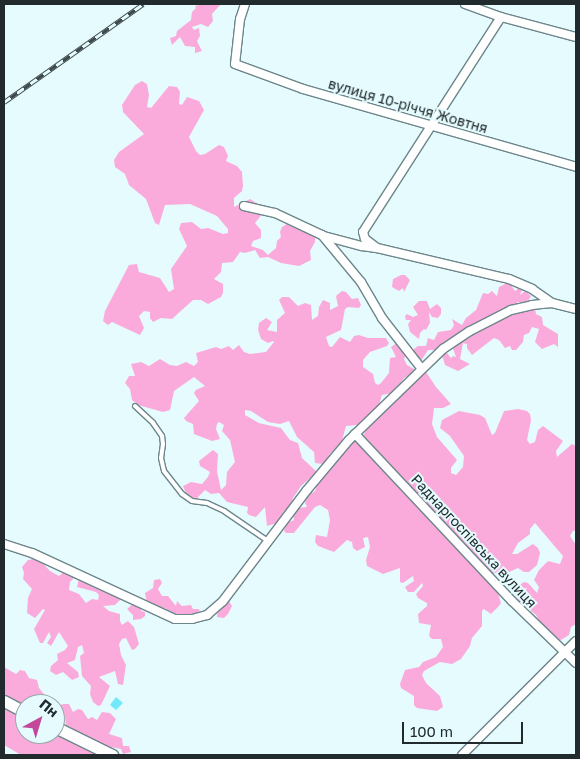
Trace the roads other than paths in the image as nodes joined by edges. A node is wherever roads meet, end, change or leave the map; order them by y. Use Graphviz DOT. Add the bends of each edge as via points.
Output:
graph roads {
  1 [pos="245,4"];
  2 [pos="465,4"];
  3 [pos="501,17"];
  4 [pos="576,37"];
  5 [pos="432,126"];
  6 [pos="576,167"];
  7 [pos="244,206"];
  8 [pos="322,235"];
  9 [pos="377,248"];
  10 [pos="552,303"];
  11 [pos="576,309"];
  12 [pos="421,368"];
  13 [pos="134,406"];
  14 [pos="355,434"];
  15 [pos="268,541"];
  16 [pos="4,544"];
  17 [pos="576,641"];
  18 [pos="565,652"];
  19 [pos="576,663"];
  20 [pos="65,731"];
  21 [pos="112,755"];
  22 [pos="462,755"];
  1 -- 5 [label="street, вулиця 10-річчя Жовтня" via="235,64 303,89"];
  2 -- 3 [label="street"];
  3 -- 4 [label="street"];
  3 -- 5 [label="street"];
  5 -- 6 [label="street, вулиця 10-річчя Жовтня"];
  5 -- 9 [label="street" via="363,232 365,240"];
  7 -- 8 [label="street" via="276,213"];
  8 -- 9 [label="street"];
  8 -- 12 [label="street"];
  9 -- 10 [label="street" via="509,279"];
  10 -- 11 [label="street"];
  10 -- 12 [label="street" via="518,308 492,319 443,349"];
  12 -- 14 [label="street"];
  13 -- 15 [label="lane" via="162,436 164,471 182,494 192,501 207,503 224,511"];
  14 -- 15 [label="street"];
  14 -- 18 [label="street, Раднаргоспівська вулиця" via="512,601"];
  15 -- 16 [label="street" via="223,601 207,615 175,620 32,552"];
  17 -- 18 [label="street"];
  18 -- 19 [label="street, Раднаргоспівська вулиця"];
  18 -- 22 [label="street"];
  20 -- 21 [label="street"];
}
